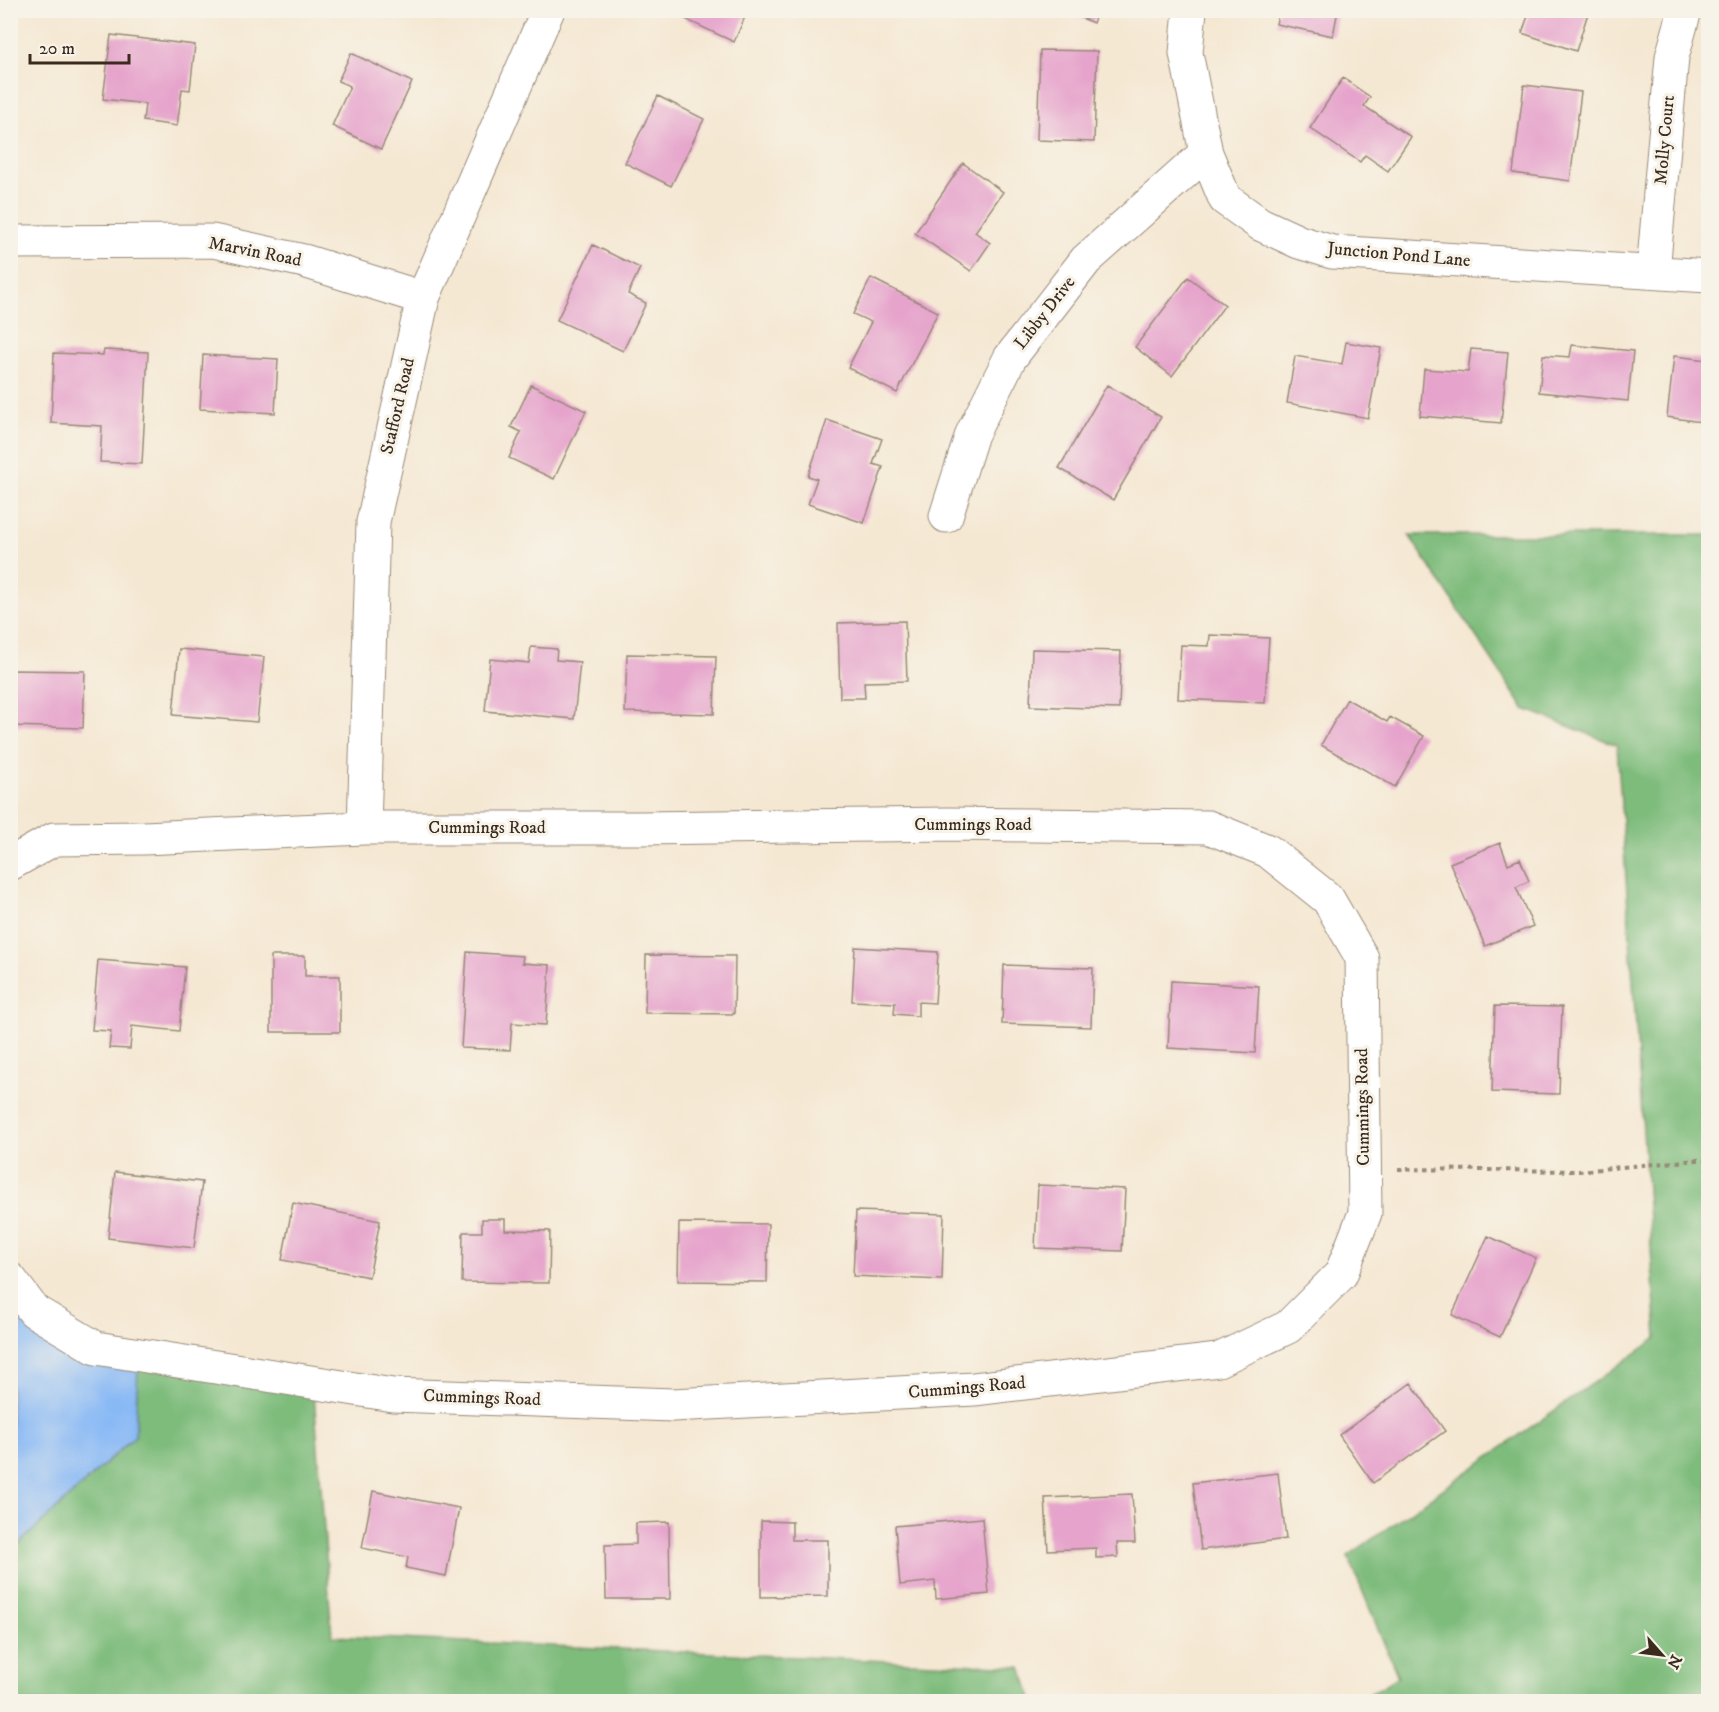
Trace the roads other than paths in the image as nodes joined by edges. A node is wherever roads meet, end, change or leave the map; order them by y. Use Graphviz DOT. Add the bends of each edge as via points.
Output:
graph roads {
  1 [pos="548,10"];
  2 [pos="1190,10"];
  3 [pos="1685,10"];
  4 [pos="1206,153"];
  5 [pos="10,242"];
  6 [pos="1653,272"];
  7 [pos="1708,276"];
  8 [pos="423,298"];
  9 [pos="946,516"];
  10 [pos="364,828"];
  11 [pos="10,864"];
  12 [pos="10,1279"];
  1 -- 8 [label="street, Stafford Road"];
  2 -- 4 [label="street, Junction Pond Lane" via="1186,53"];
  3 -- 6 [label="street, Molly Court" via="1672,57"];
  4 -- 6 [label="street, Junction Pond Lane" via="1225,199 1260,225 1332,252"];
  4 -- 9 [label="street, Libby Drive" via="1086,260 1010,358 972,434"];
  5 -- 8 [label="street, Marvin Road" via="213,241 304,261"];
  6 -- 7 [label="street, Junction Pond Lane"];
  8 -- 10 [label="street, Stafford Road" via="373,522"];
  10 -- 11 [label="street, Cummings Road" via="54,839"];
  10 -- 12 [label="street, Cummings Road" via="949,824 1208,827 1268,851 1328,899 1362,958 1365,1213 1341,1274 1288,1327 1218,1359 974,1389 673,1405 393,1395 96,1348 34,1311"];
}
